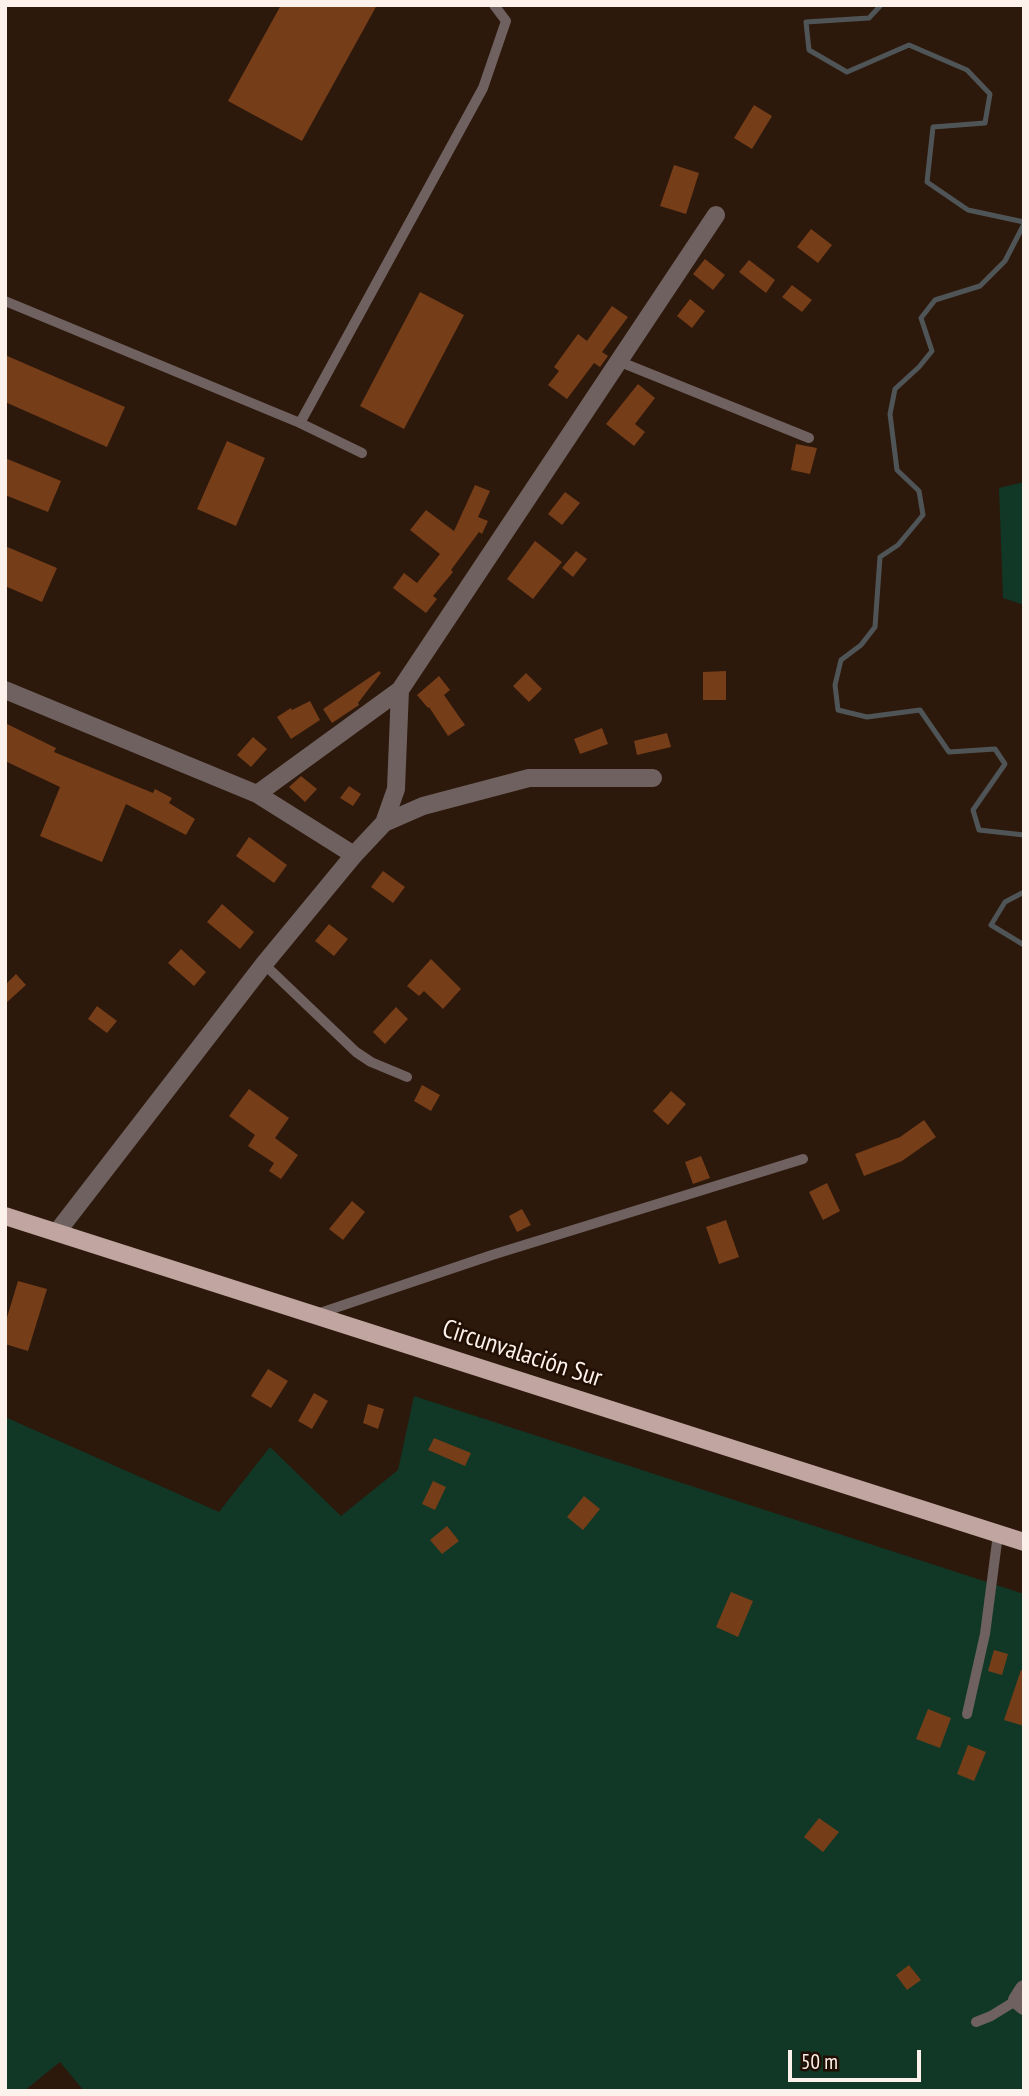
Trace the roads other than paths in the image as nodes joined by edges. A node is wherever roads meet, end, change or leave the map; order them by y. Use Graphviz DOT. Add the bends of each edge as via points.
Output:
graph roads {
  1 [pos="494,5"];
  2 [pos="716,215"];
  3 [pos="5,301"];
  4 [pos="618,361"];
  5 [pos="300,423"];
  6 [pos="809,438"];
  7 [pos="362,453"];
  8 [pos="5,690"];
  9 [pos="400,690"];
  10 [pos="653,778"];
  11 [pos="257,794"];
  12 [pos="384,823"];
  13 [pos="354,855"];
  14 [pos="264,964"];
  15 [pos="407,1077"];
  16 [pos="803,1159"];
  17 [pos="5,1216"];
  18 [pos="57,1232"];
  19 [pos="314,1315"];
  20 [pos="998,1534"];
  21 [pos="1024,1542"];
  22 [pos="967,1714"];
  23 [pos="1021,1998"];
  24 [pos="976,2022"];
  1 -- 5 [label="lane" via="506,21 482,88"];
  2 -- 4 [label="street"];
  3 -- 5 [label="lane"];
  4 -- 6 [label="lane"];
  4 -- 9 [label="street"];
  5 -- 7 [label="lane"];
  8 -- 11 [label="street"];
  9 -- 11 [label="street"];
  9 -- 12 [label="street" via="396,789"];
  10 -- 12 [label="street" via="529,778 424,806"];
  11 -- 13 [label="street"];
  12 -- 13 [label="street"];
  13 -- 14 [label="street"];
  14 -- 15 [label="lane" via="356,1052"];
  14 -- 18 [label="street"];
  16 -- 19 [label="lane"];
  17 -- 18 [label="main road, Circunvalación Sur"];
  18 -- 19 [label="main road, Circunvalación Sur"];
  19 -- 20 [label="main road, Circunvalación Sur"];
  20 -- 21 [label="main road, Circunvalación Sur"];
  20 -- 22 [label="lane" via="985,1634"];
  23 -- 24 [label="lane"];
}
